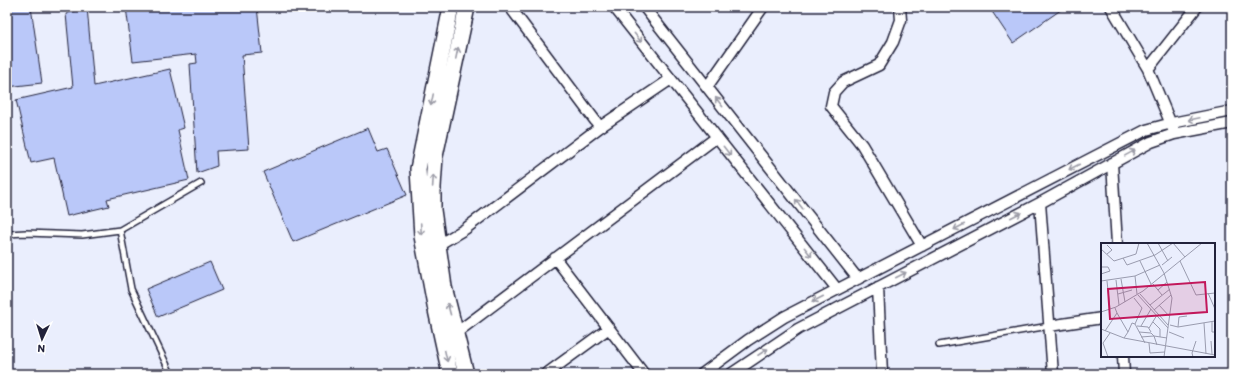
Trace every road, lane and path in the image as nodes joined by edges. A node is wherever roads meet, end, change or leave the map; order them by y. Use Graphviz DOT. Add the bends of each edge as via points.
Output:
graph roads {
  1 [pos="451,7"];
  2 [pos="467,7"];
  3 [pos="510,7"];
  4 [pos="614,7"];
  5 [pos="644,7"];
  6 [pos="763,7"];
  7 [pos="900,7"];
  8 [pos="1110,7"];
  9 [pos="1197,7"];
  10 [pos="1148,69"];
  11 [pos="671,79"];
  12 [pos="707,87"];
  13 [pos="1232,111"];
  14 [pos="1172,123"];
  15 [pos="1232,123"];
  16 [pos="600,127"];
  17 [pos="1174,134"];
  18 [pos="716,137"];
  19 [pos="1112,163"];
  20 [pos="201,183"];
  21 [pos="1040,203"];
  22 [pos="120,230"];
  23 [pos="7,234"];
  24 [pos="1117,243"];
  25 [pos="438,245"];
  26 [pos="922,246"];
  27 [pos="555,258"];
  28 [pos="858,279"];
  29 [pos="878,287"];
  30 [pos="838,289"];
  31 [pos="1101,318"];
  32 [pos="1049,326"];
  33 [pos="608,328"];
  34 [pos="456,332"];
  35 [pos="939,345"];
  36 [pos="1123,357"];
  37 [pos="171,374"];
  38 [pos="450,374"];
  39 [pos="466,374"];
  40 [pos="546,374"];
  41 [pos="644,374"];
  42 [pos="702,374"];
  43 [pos="731,374"];
  44 [pos="882,374"];
  45 [pos="1053,374"];
  46 [pos="1124,374"];
  1 -- 38 [label="street, one-way" via="418,169 422,236"];
  25 -- 2 [label="street, one-way" via="433,210 435,156"];
  3 -- 16 [label="street"];
  4 -- 11 [label="street, one-way"];
  5 -- 12 [label="street"];
  6 -- 12 [label="street"];
  7 -- 26 [label="street" via="901,20 894,42 879,65 843,82 834,92 831,106 862,145"];
  8 -- 10 [label="street"];
  9 -- 10 [label="street"];
  10 -- 14 [label="street"];
  11 -- 16 [label="street"];
  11 -- 18 [label="street"];
  28 -- 12 [label="street, one-way"];
  13 -- 14 [label="street, one-way"];
  14 -- 17 [label="street"];
  14 -- 26 [label="street, one-way" via="1146,130"];
  15 -- 17 [label="street"];
  16 -- 25 [label="street" via="465,229"];
  19 -- 17 [label="street, one-way" via="1151,142"];
  18 -- 27 [label="street"];
  18 -- 30 [label="street, one-way"];
  19 -- 21 [label="street"];
  19 -- 24 [label="street"];
  20 -- 22 [label="lane"];
  29 -- 21 [label="street, one-way"];
  21 -- 32 [label="street"];
  22 -- 23 [label="lane" via="82,235"];
  22 -- 37 [label="lane" via="131,289"];
  34 -- 25 [label="street, one-way" via="444,287"];
  26 -- 28 [label="street"];
  27 -- 33 [label="street"];
  27 -- 34 [label="street"];
  28 -- 30 [label="street"];
  43 -- 29 [label="street, one-way" via="798,329"];
  29 -- 44 [label="street"];
  30 -- 42 [label="street, one-way" via="772,325"];
  31 -- 32 [label="street"];
  32 -- 35 [label="lane"];
  32 -- 45 [label="street"];
  33 -- 40 [label="street"];
  33 -- 41 [label="street"];
  34 -- 39 [label="street"];
  36 -- 46 [label="street"];
}
